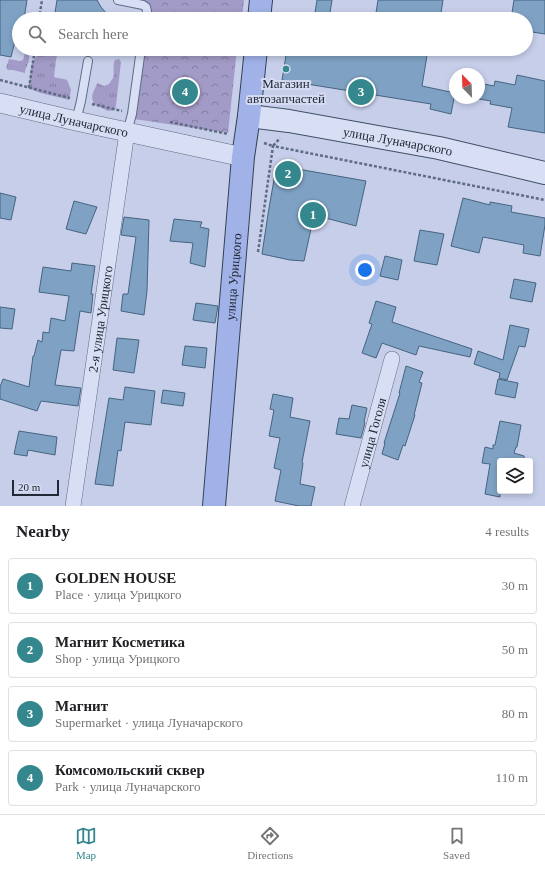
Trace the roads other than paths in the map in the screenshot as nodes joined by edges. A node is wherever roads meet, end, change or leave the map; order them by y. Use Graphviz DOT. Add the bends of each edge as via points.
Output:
graph roads {
  1 [pos="118,0"];
  2 [pos="260,0"];
  3 [pos="147,12"];
  4 [pos="259,12"];
  5 [pos="140,56"];
  6 [pos="255,56"];
  7 [pos="88,61"];
  8 [pos="0,103"];
  9 [pos="249,116"];
  10 [pos="76,121"];
  11 [pos="130,123"];
  12 [pos="245,147"];
  13 [pos="545,173"];
  14 [pos="392,360"];
  15 [pos="73,506"];
  16 [pos="214,506"];
  17 [pos="352,506"];
  1 -- 3 [label="lane" via="143,5"];
  2 -- 4 [label="main road"];
  5 -- 11 [label="lane"];
  6 -- 9 [label="main road, улица Урицкого"];
  7 -- 10 [label="lane"];
  8 -- 10 [label="street, улица Луначарского"];
  9 -- 12 [label="main road, улица Урицкого"];
  9 -- 13 [label="main road, улица Луначарского" via="439,148"];
  10 -- 11 [label="street, улица Луначарского"];
  11 -- 12 [label="street, улица Луначарского"];
  11 -- 15 [label="street, 2-я улица Урицкого"];
  12 -- 16 [label="main road, улица Урицкого"];
  14 -- 17 [label="street, улица Гоголя"];
}
